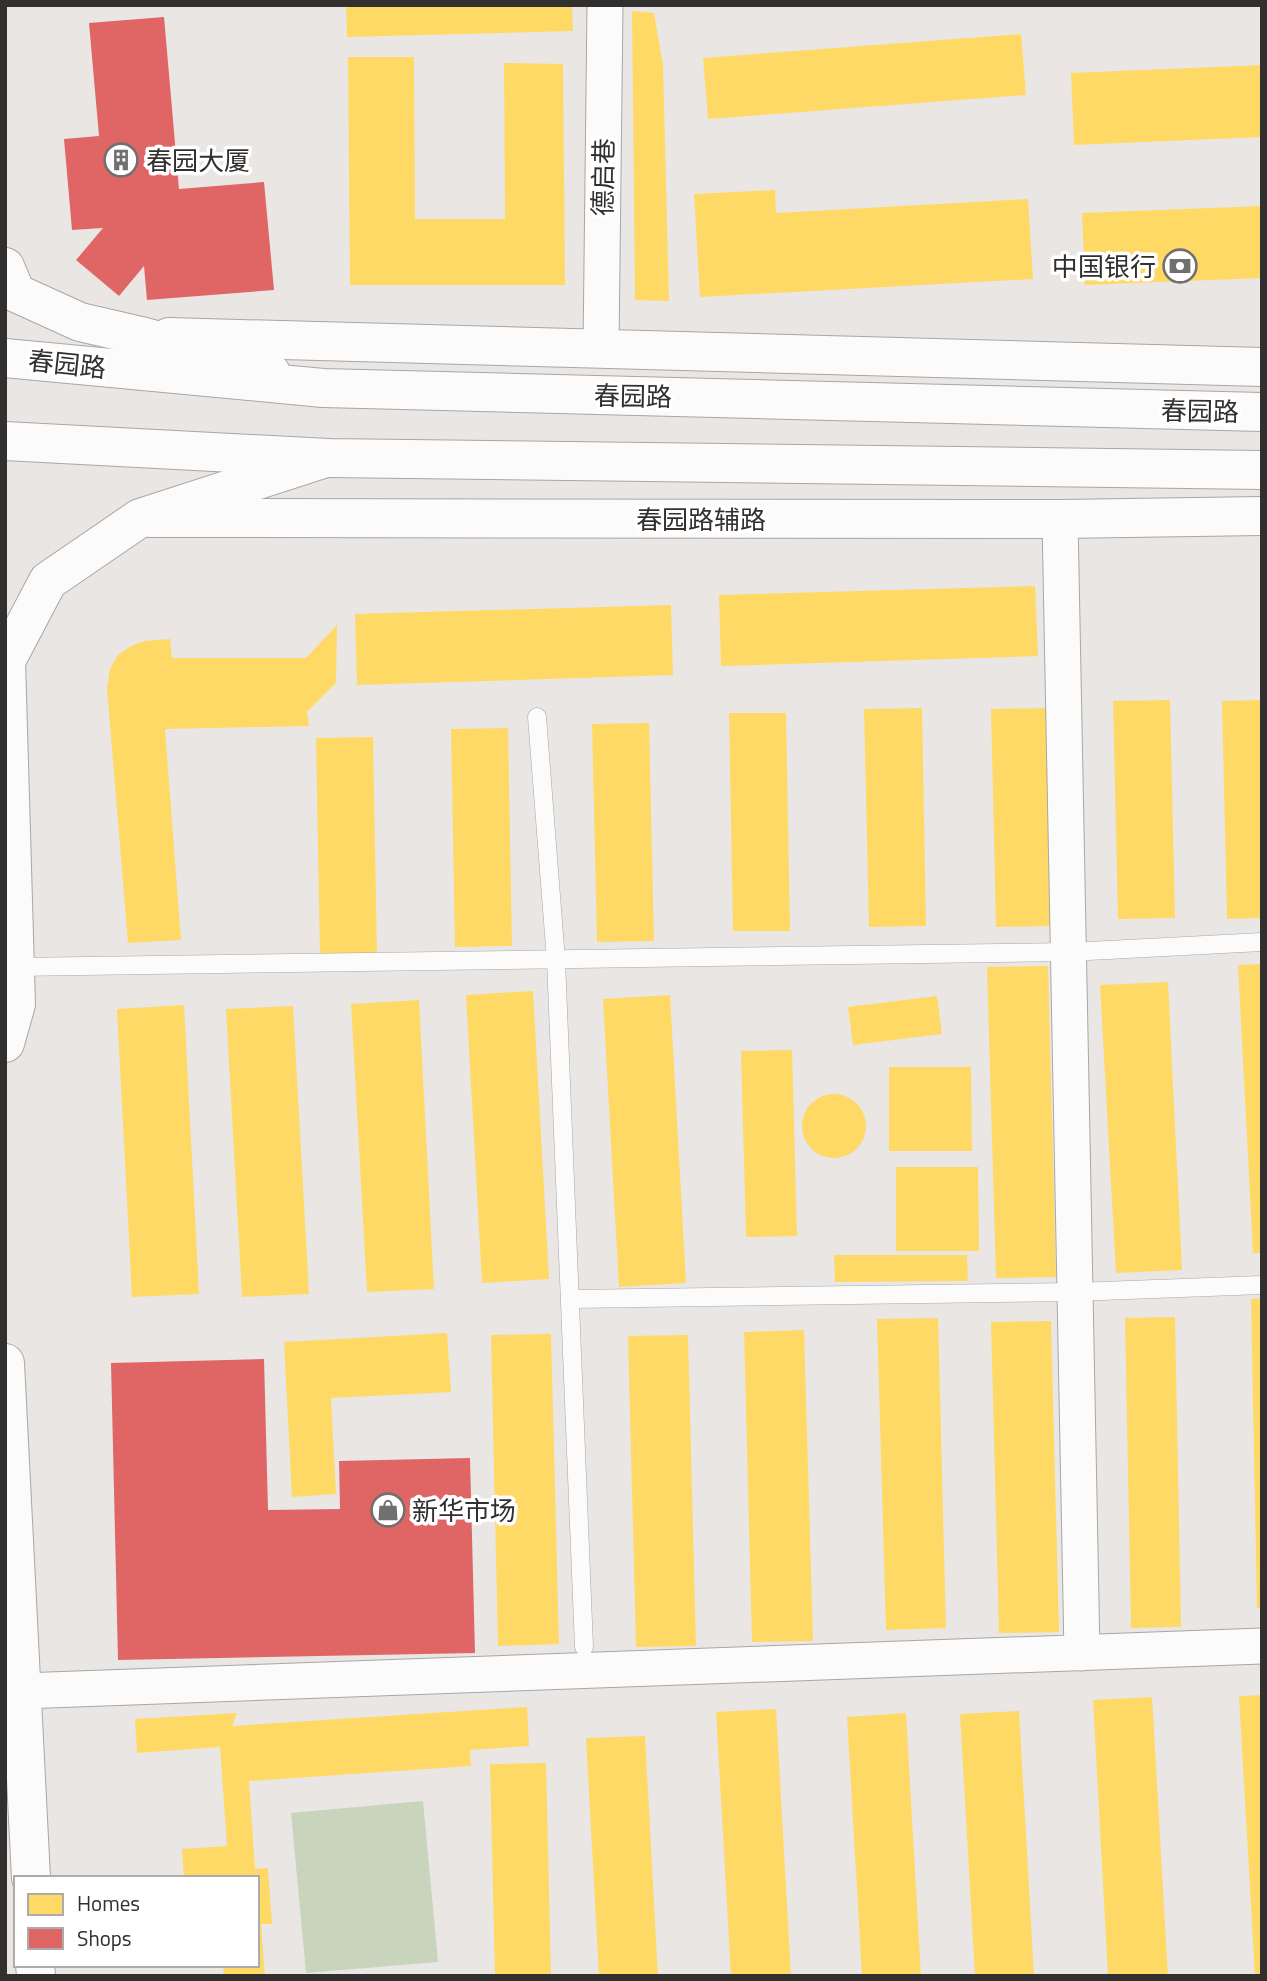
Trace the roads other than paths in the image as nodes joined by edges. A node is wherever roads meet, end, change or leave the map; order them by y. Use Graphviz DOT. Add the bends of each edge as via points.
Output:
graph roads {
  1 [pos="605,5"];
  2 [pos="5,268"];
  3 [pos="145,337"];
  4 [pos="601,349"];
  5 [pos="5,358"];
  6 [pos="1262,367"];
  7 [pos="323,388"];
  8 [pos="1262,412"];
  9 [pos="5,441"];
  10 [pos="328,458"];
  11 [pos="1063,469"];
  12 [pos="1262,470"];
  13 [pos="1262,516"];
  14 [pos="140,518"];
  15 [pos="1060,519"];
  16 [pos="537,717"];
  17 [pos="1262,942"];
  18 [pos="1069,952"];
  19 [pos="556,960"];
  20 [pos="15,967"];
  21 [pos="5,1044"];
  22 [pos="1262,1285"];
  23 [pos="1075,1292"];
  24 [pos="570,1299"];
  25 [pos="5,1363"];
  26 [pos="1262,1646"];
  27 [pos="584,1647"];
  28 [pos="1082,1653"];
  29 [pos="21,1691"];
  30 [pos="31,1876"];
  1 -- 4 [label="street, 德启巷"];
  2 -- 3 [label="main road" via="16,293 80,322"];
  3 -- 4 [label="main road"];
  3 -- 7 [label="main road"];
  4 -- 6 [label="main road"];
  5 -- 7 [label="main road, 春园路"];
  7 -- 8 [label="main road, 春园路"];
  9 -- 10 [label="main road"];
  10 -- 11 [label="main road"];
  10 -- 14 [label="main road"];
  11 -- 12 [label="main road"];
  11 -- 15 [label="main road"];
  13 -- 15 [label="main road, 春园路辅路"];
  14 -- 15 [label="main road, 春园路辅路"];
  14 -- 20 [label="main road" via="48,581 6,661"];
  15 -- 18 [label="street"];
  16 -- 19 [label="lane"];
  17 -- 18 [label="lane"];
  18 -- 19 [label="lane"];
  18 -- 23 [label="street"];
  19 -- 20 [label="lane"];
  19 -- 24 [label="lane"];
  20 -- 21 [label="main road" via="16,1004"];
  22 -- 23 [label="lane"];
  23 -- 24 [label="lane"];
  23 -- 28 [label="street"];
  24 -- 27 [label="lane"];
  25 -- 29 [label="main road"];
  26 -- 28 [label="street"];
  28 -- 29 [label="street"];
  29 -- 30 [label="main road"];
}
